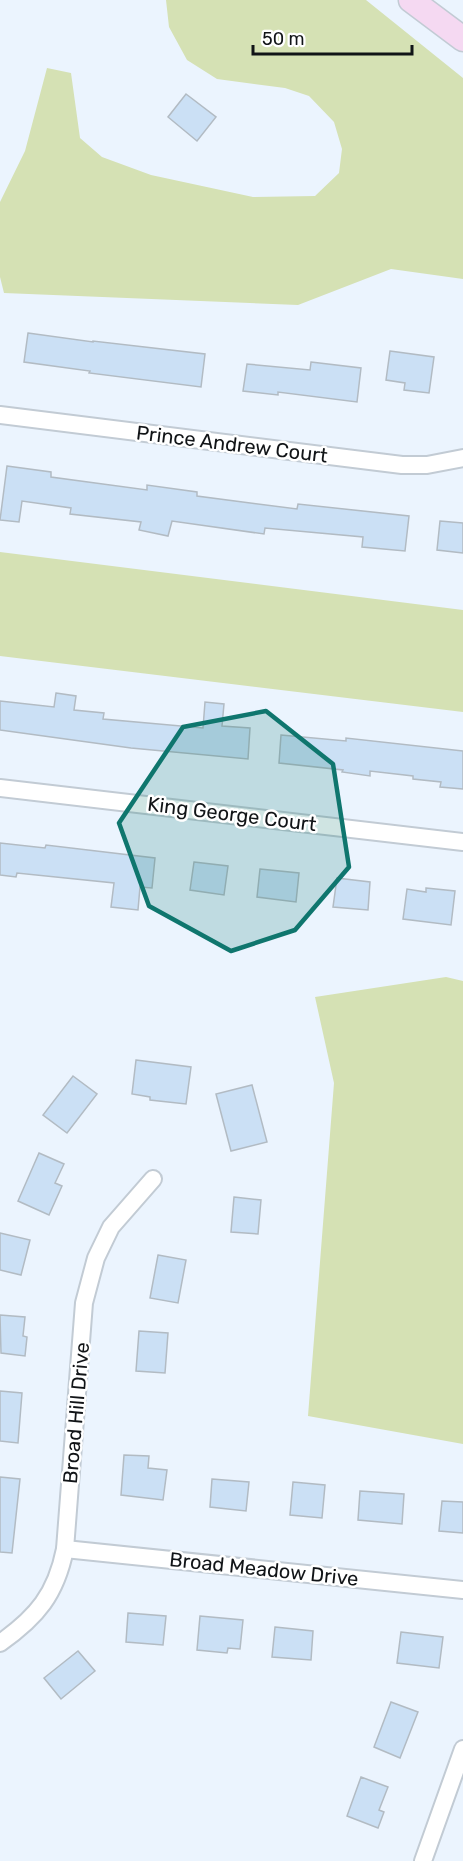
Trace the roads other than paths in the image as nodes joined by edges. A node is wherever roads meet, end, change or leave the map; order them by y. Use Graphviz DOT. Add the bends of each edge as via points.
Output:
graph roads {
  1 [pos="411,0"];
  2 [pos="463,39"];
  3 [pos="0,415"];
  4 [pos="463,458"];
  5 [pos="0,788"];
  6 [pos="463,842"];
  7 [pos="153,1179"];
  8 [pos="65,1549"];
  9 [pos="463,1590"];
  10 [pos="0,1643"];
  11 [pos="463,1749"];
  12 [pos="423,1861"];
  1 -- 2 [label="street"];
  3 -- 4 [label="street, Prince Andrew Court" via="402,465"];
  5 -- 6 [label="street, King George Court"];
  7 -- 8 [label="street, Broad Hill Drive" via="111,1227 96,1258 84,1303"];
  8 -- 9 [label="street, Broad Meadow Drive"];
  8 -- 10 [label="street, Broad Hill Drive" via="62,1566 46,1600 25,1625"];
  11 -- 12 [label="street"];
}
